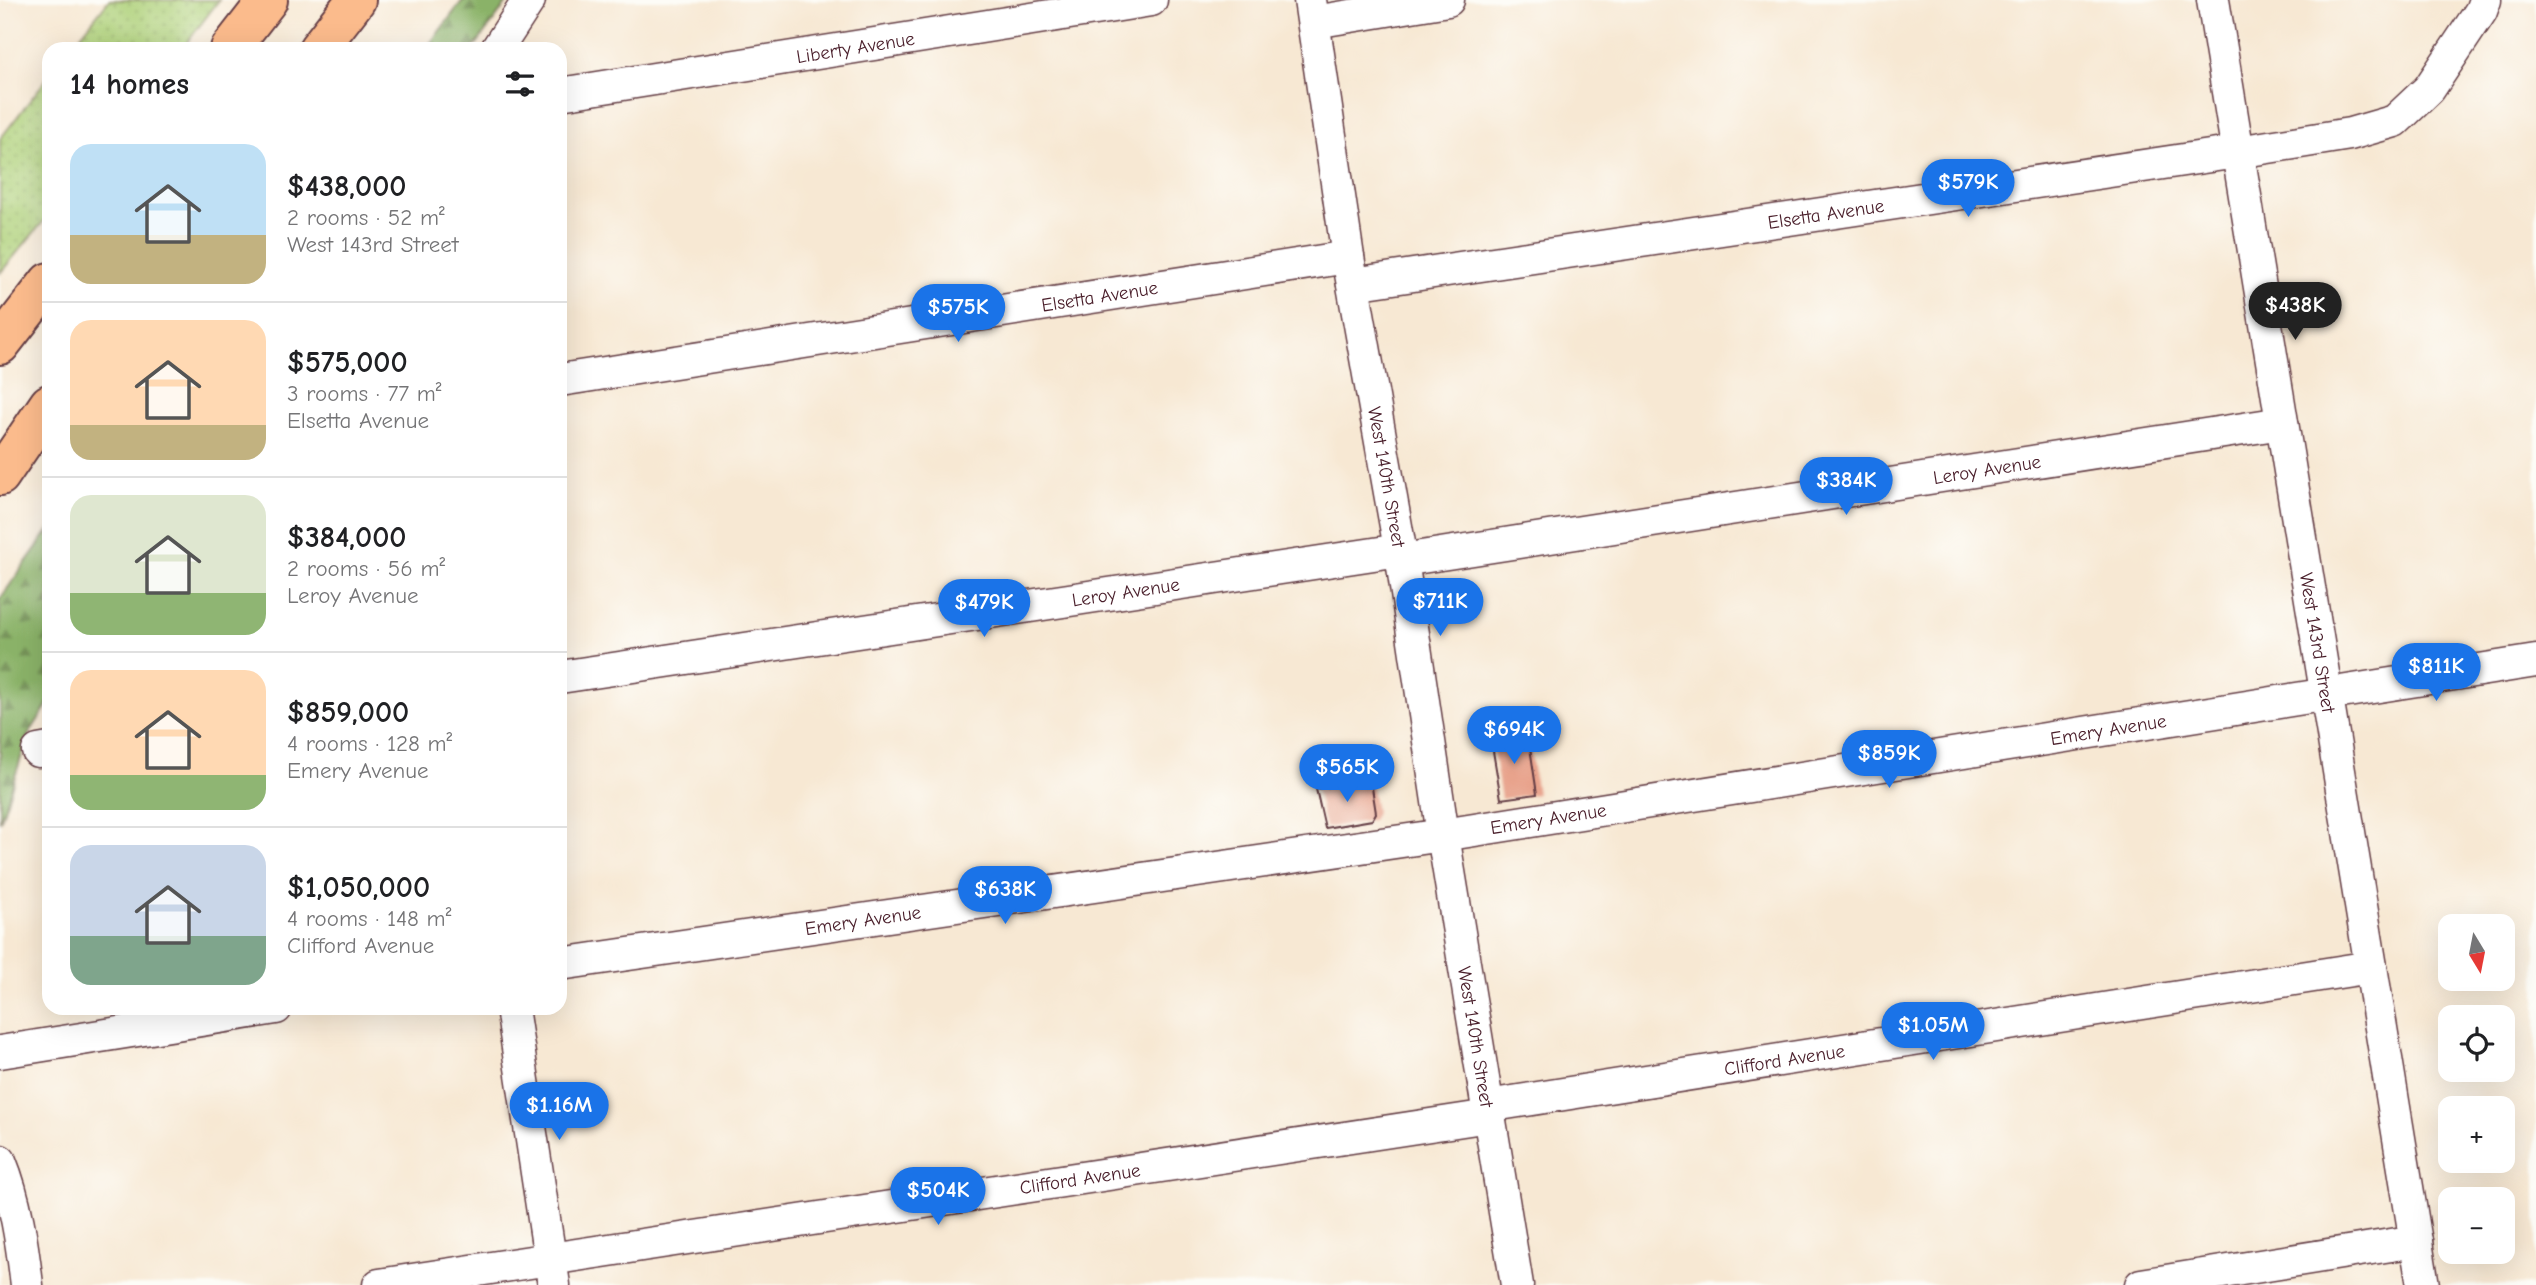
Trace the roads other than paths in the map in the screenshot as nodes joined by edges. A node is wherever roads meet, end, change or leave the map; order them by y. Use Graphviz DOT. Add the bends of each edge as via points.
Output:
graph roads {
  1 [pos="268,0"];
  2 [pos="356,0"];
  3 [pos="529,0"];
  4 [pos="1151,0"];
  5 [pos="1448,0"];
  6 [pos="2213,0"];
  7 [pos="2485,0"];
  8 [pos="1312,11"];
  9 [pos="235,42"];
  10 [pos="323,42"];
  11 [pos="502,42"];
  12 [pos="567,93"];
  13 [pos="2237,152"];
  14 [pos="1350,270"];
  15 [pos="42,278"];
  16 [pos="42,291"];
  17 [pos="0,323"];
  18 [pos="0,345"];
  19 [pos="567,379"];
  20 [pos="42,406"];
  21 [pos="42,414"];
  22 [pos="2281,422"];
  23 [pos="0,460"];
  24 [pos="0,476"];
  25 [pos="1401,555"];
  26 [pos="2536,661"];
  27 [pos="567,676"];
  28 [pos="2328,693"];
  29 [pos="1443,835"];
  30 [pos="567,963"];
  31 [pos="2371,967"];
  32 [pos="232,1015"];
  33 [pos="513,1015"];
  34 [pos="0,1052"];
  35 [pos="1488,1111"];
  36 [pos="0,1161"];
  37 [pos="2416,1241"];
  38 [pos="552,1273"];
  39 [pos="27,1285"];
  40 [pos="379,1285"];
  41 [pos="1517,1285"];
  42 [pos="2141,1285"];
  43 [pos="2423,1285"];
  1 -- 9 [label="highway"];
  2 -- 10 [label="highway"];
  3 -- 11 [label="street"];
  4 -- 12 [label="street, Liberty Avenue"];
  5 -- 8 [label="street"];
  6 -- 13 [label="street, West 143rd Street"];
  7 -- 13 [label="street, Elsetta Avenue" via="2429,89 2395,121 2350,134"];
  8 -- 14 [label="street, West 140th Street"];
  13 -- 14 [label="street, Elsetta Avenue"];
  13 -- 22 [label="street, West 143rd Street"];
  14 -- 19 [label="street, Elsetta Avenue"];
  14 -- 25 [label="street, West 140th Street"];
  15 -- 17 [label="highway"];
  16 -- 18 [label="highway"];
  20 -- 23 [label="highway"];
  21 -- 24 [label="highway"];
  22 -- 25 [label="street, Leroy Avenue"];
  22 -- 28 [label="street, West 143rd Street"];
  25 -- 27 [label="street, Leroy Avenue"];
  25 -- 29 [label="street, West 140th Street"];
  26 -- 28 [label="street, Emery Avenue"];
  28 -- 29 [label="street, Emery Avenue"];
  28 -- 31 [label="street, West 143rd Street"];
  29 -- 30 [label="street, Emery Avenue"];
  29 -- 35 [label="street, West 140th Street"];
  31 -- 35 [label="street, Clifford Avenue"];
  31 -- 37 [label="street, West 143rd Street"];
  32 -- 34 [label="street"];
  33 -- 38 [label="street"];
  35 -- 38 [label="street, Clifford Avenue"];
  35 -- 41 [label="street, West 140th Street"];
  36 -- 39 [label="street" via="9,1181"];
  37 -- 42 [label="street"];
  37 -- 43 [label="street, West 143rd Street"];
  38 -- 40 [label="street, Clifford Avenue"];
}
